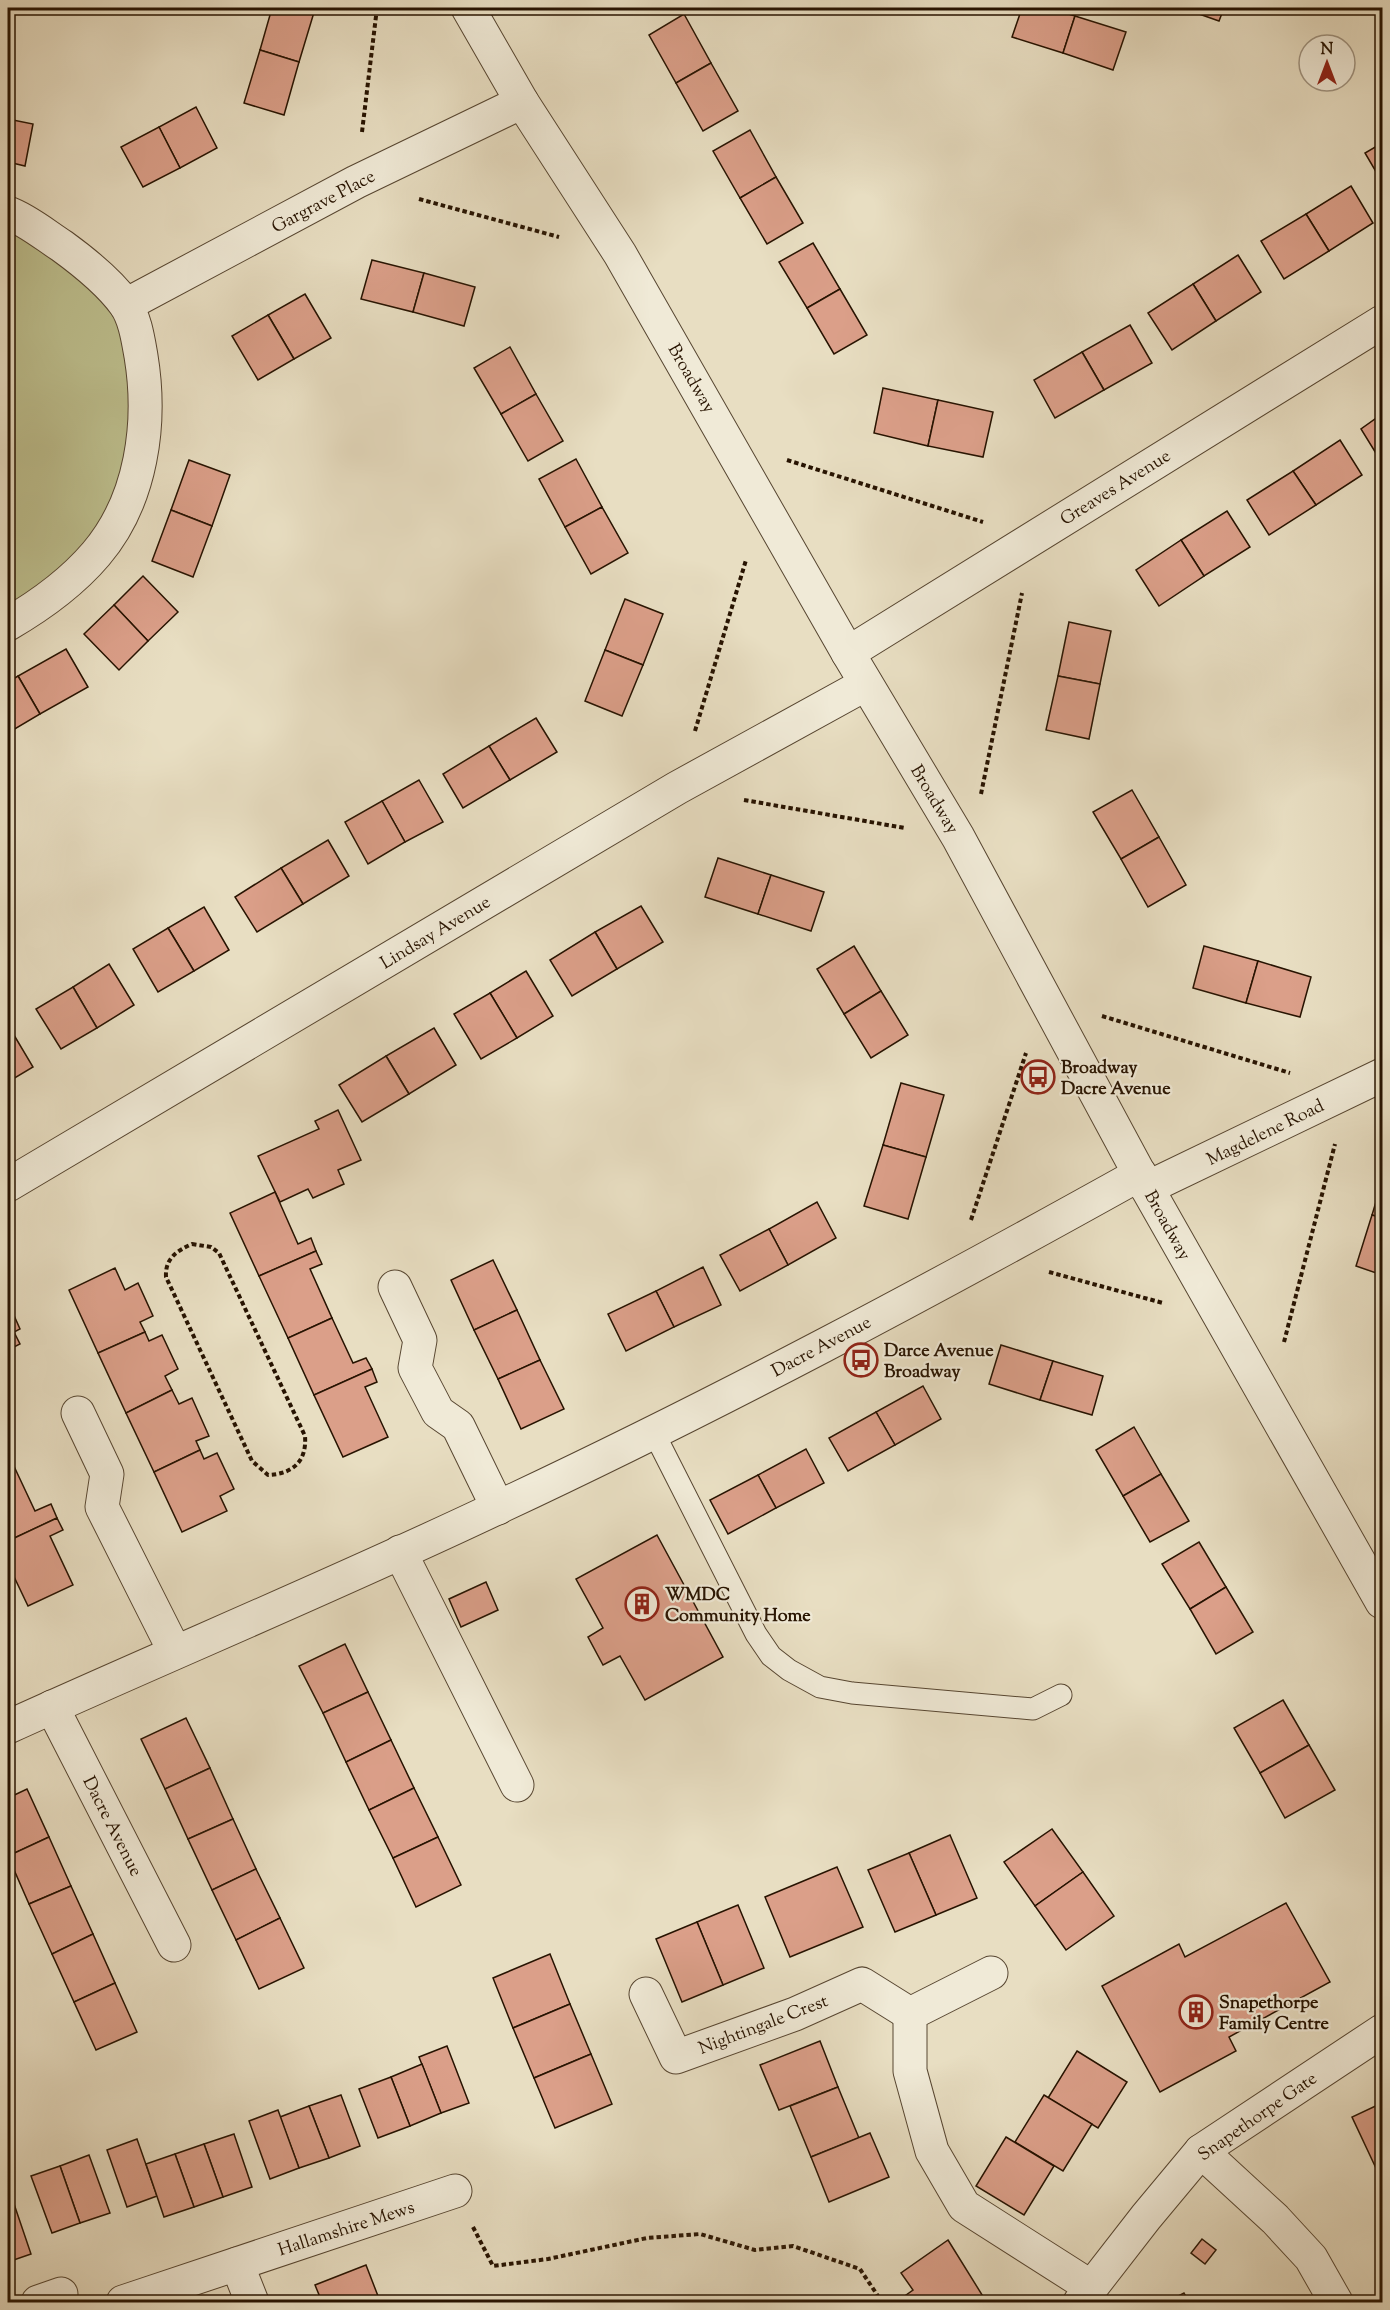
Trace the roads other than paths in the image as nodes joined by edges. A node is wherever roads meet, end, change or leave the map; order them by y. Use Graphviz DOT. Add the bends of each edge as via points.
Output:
graph roads {
  1 [pos="468,8"];
  2 [pos="522,102"];
  3 [pos="8,213"];
  4 [pos="126,305"];
  5 [pos="1383,322"];
  6 [pos="8,624"];
  7 [pos="848,653"];
  8 [pos="866,684"];
  9 [pos="1383,1075"];
  10 [pos="1144,1181"];
  11 [pos="8,1185"];
  12 [pos="395,1287"];
  13 [pos="78,1413"];
  14 [pos="654,1433"];
  15 [pos="498,1508"];
  16 [pos="400,1552"];
  17 [pos="1383,1602"];
  18 [pos="175,1652"];
  19 [pos="1061,1695"];
  20 [pos="52,1707"];
  21 [pos="8,1727"];
  22 [pos="517,1785"];
  23 [pos="174,1945"];
  24 [pos="991,1973"];
  25 [pos="646,1994"];
  26 [pos="910,2014"];
  27 [pos="1383,2031"];
  28 [pos="1201,2151"];
  29 [pos="455,2192"];
  30 [pos="237,2264"];
  31 [pos="1086,2295"];
  32 [pos="123,2302"];
  33 [pos="252,2302"];
  34 [pos="1336,2302"];
  1 -- 2 [label="street, Broadway"];
  2 -- 4 [label="street, Gargrave Place" via="356,182"];
  2 -- 7 [label="street, Broadway" via="620,254"];
  3 -- 4 [label="street" via="72,253"];
  4 -- 6 [label="street" via="138,336 146,386 146,432 136,476 117,521 97,553 60,587"];
  5 -- 7 [label="street, Greaves Avenue"];
  7 -- 8 [label="street, Broadway"];
  8 -- 10 [label="street, Broadway" via="969,857"];
  8 -- 11 [label="street, Lindsay Avenue" via="677,788"];
  9 -- 10 [label="street, Magdelene Road"];
  10 -- 14 [label="street, Dacre Avenue"];
  10 -- 17 [label="street, Broadway"];
  12 -- 15 [label="street" via="420,1340 415,1368 438,1412 458,1426"];
  13 -- 18 [label="street" via="107,1474 102,1507"];
  14 -- 15 [label="street, Dacre Avenue"];
  14 -- 19 [label="lane" via="756,1634 771,1656 789,1670 820,1687 852,1693 1033,1709"];
  15 -- 16 [label="street, Dacre Avenue"];
  16 -- 18 [label="street, Dacre Avenue"];
  16 -- 22 [label="street"];
  18 -- 20 [label="street, Dacre Avenue"];
  20 -- 21 [label="street, Dacre Avenue"];
  20 -- 23 [label="street, Dacre Avenue"];
  24 -- 26 [label="street"];
  25 -- 26 [label="street, Nightingale Crest" via="676,2057 795,2014 862,1984"];
  26 -- 31 [label="street" via="910,2071 932,2151 964,2205"];
  27 -- 28 [label="street, Snapethorpe Gate"];
  28 -- 31 [label="street, Snapethorpe Gate"];
  28 -- 34 [label="street" via="1311,2258"];
  29 -- 30 [label="street, Hallamshire Mews"];
  30 -- 32 [label="street, Hallamshire Mews"];
  30 -- 33 [label="street"];
}
